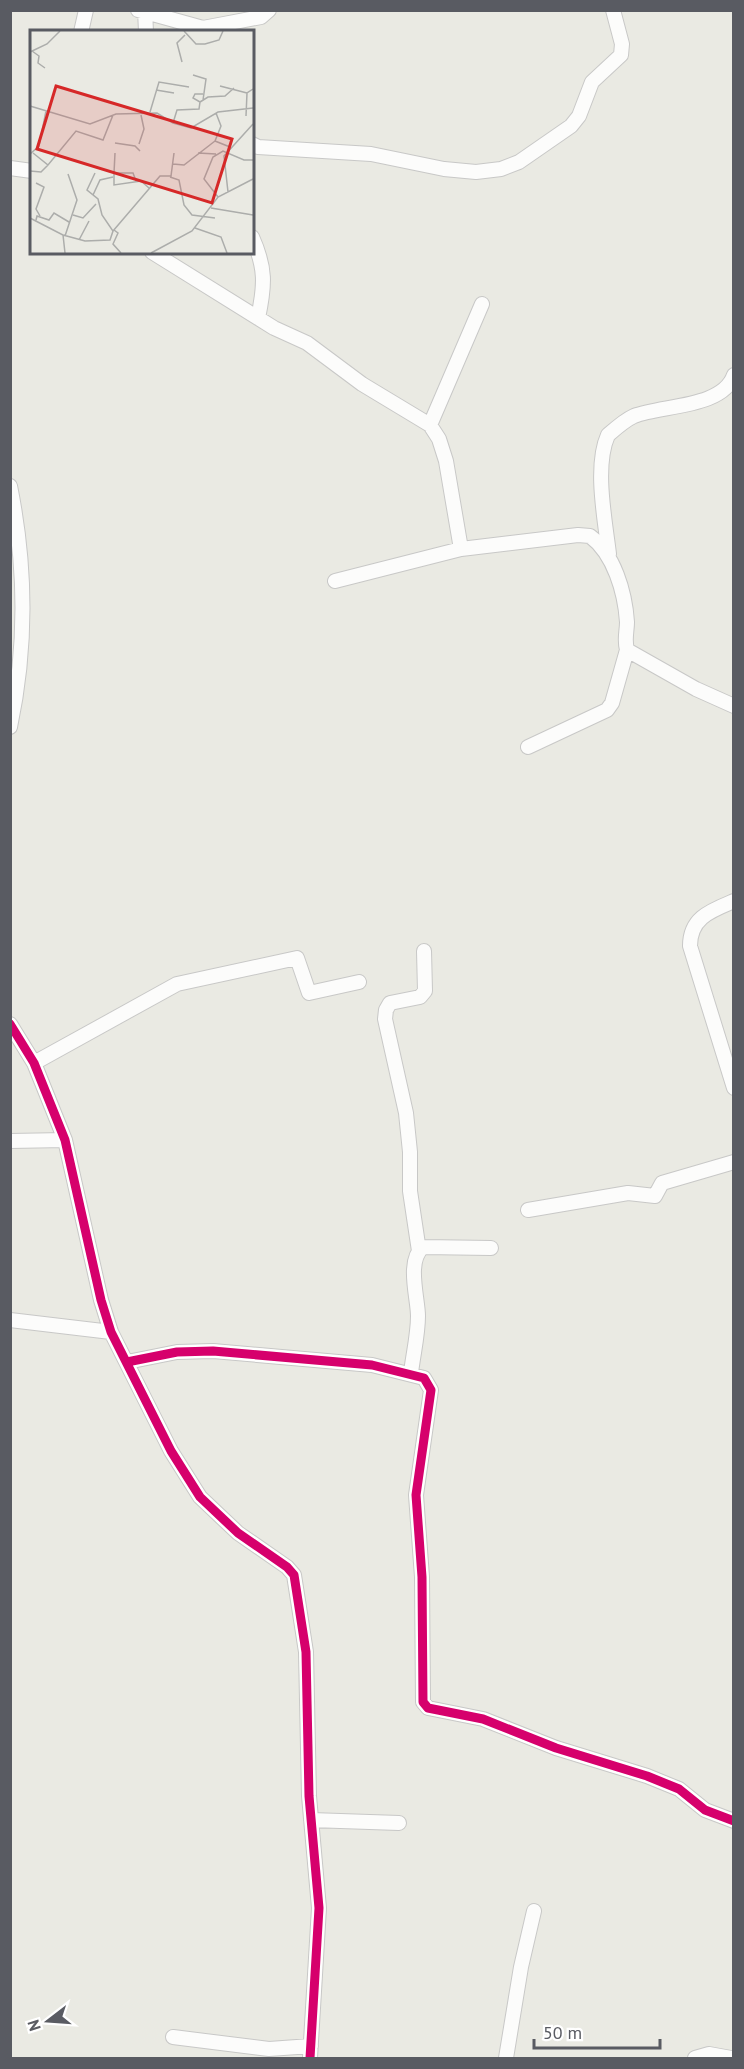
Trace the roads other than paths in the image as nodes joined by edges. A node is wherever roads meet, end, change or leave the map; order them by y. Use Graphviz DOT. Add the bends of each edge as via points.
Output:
graph roads {
  1 [pos="86,10"];
  2 [pos="269,10"];
  3 [pos="613,10"];
  4 [pos="143,11"];
  5 [pos="81,30"];
  6 [pos="146,30"];
  7 [pos="254,144"];
  8 [pos="10,168"];
  9 [pos="30,171"];
  10 [pos="254,242"];
  11 [pos="155,254"];
  12 [pos="482,304"];
  13 [pos="258,318"];
  14 [pos="734,375"];
  15 [pos="430,425"];
  16 [pos="10,486"];
  17 [pos="461,549"];
  18 [pos="609,556"];
  19 [pos="335,581"];
  20 [pos="627,650"];
  21 [pos="15,686"];
  22 [pos="734,706"];
  23 [pos="10,727"];
  24 [pos="528,747"];
  25 [pos="734,901"];
  26 [pos="424,951"];
  27 [pos="358,982"];
  28 [pos="10,1024"];
  29 [pos="34,1063"];
  30 [pos="734,1088"];
  31 [pos="65,1140"];
  32 [pos="10,1141"];
  33 [pos="734,1162"];
  34 [pos="528,1210"];
  35 [pos="491,1248"];
  36 [pos="419,1251"];
  37 [pos="10,1320"];
  38 [pos="111,1332"];
  39 [pos="127,1362"];
  40 [pos="411,1373"];
  41 [pos="311,1820"];
  42 [pos="734,1821"];
  43 [pos="399,1823"];
  44 [pos="534,1911"];
  45 [pos="173,2037"];
  46 [pos="311,2052"];
  47 [pos="506,2058"];
  48 [pos="695,2058"];
  49 [pos="731,2058"];
  1 -- 5 [label="street"];
  2 -- 4 [label="street" via="261,17 203,28"];
  3 -- 7 [label="street" via="621,55 592,82 579,117 571,126 510,166 476,172 370,154"];
  4 -- 6 [label="street"];
  8 -- 9 [label="street"];
  10 -- 13 [label="street" via="264,269"];
  11 -- 13 [label="street"];
  12 -- 15 [label="street"];
  13 -- 15 [label="street" via="308,343 362,384"];
  14 -- 18 [label="street" via="715,395 633,417 608,435 602,462 602,494"];
  15 -- 17 [label="street" via="446,461"];
  16 -- 21 [label="street" via="19,531 22,598"];
  17 -- 18 [label="street" via="578,535 590,536"];
  17 -- 19 [label="street"];
  18 -- 20 [label="street" via="622,594"];
  20 -- 22 [label="street"];
  20 -- 24 [label="street" via="608,710"];
  21 -- 23 [label="street"];
  25 -- 30 [label="street" via="694,924 690,946"];
  26 -- 36 [label="street" via="425,991 420,997 390,1003 385,1019 406,1113 410,1191"];
  27 -- 29 [label="street" via="309,993 297,958 177,984"];
  28 -- 29 [label="street"];
  29 -- 31 [label="street"];
  31 -- 32 [label="street"];
  31 -- 38 [label="street"];
  33 -- 34 [label="street" via="662,1184 650,1198 628,1193"];
  35 -- 36 [label="street" via="423,1247"];
  36 -- 40 [label="street" via="415,1265 418,1316"];
  37 -- 38 [label="street"];
  38 -- 39 [label="street"];
  39 -- 40 [label="street" via="177,1352 213,1351 372,1365"];
  39 -- 41 [label="street" via="171,1451 200,1497 238,1533 294,1575 306,1652"];
  40 -- 42 [label="street" via="424,1378 431,1390 416,1495 422,1577 423,1702 428,1708 483,1719 556,1748 647,1776 679,1789 705,1810"];
  41 -- 43 [label="street"];
  41 -- 46 [label="street" via="319,1908"];
  44 -- 47 [label="street"];
  45 -- 46 [label="street"];
  48 -- 49 [label="street" via="709,2054"];
}
